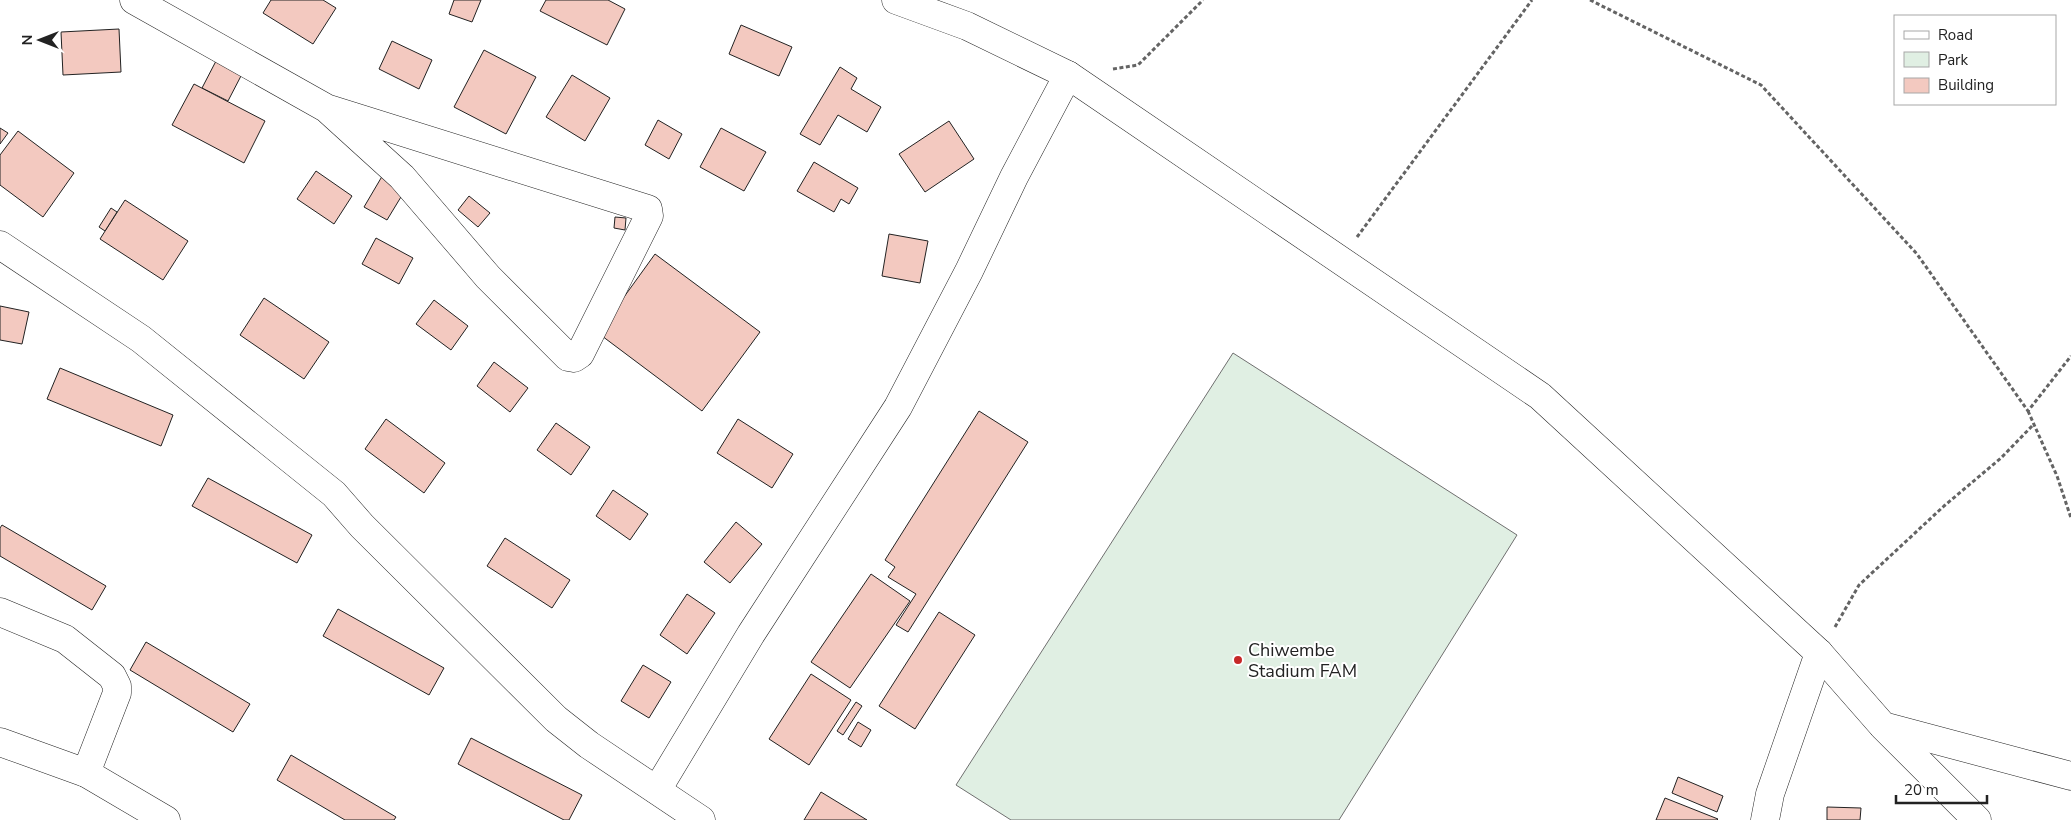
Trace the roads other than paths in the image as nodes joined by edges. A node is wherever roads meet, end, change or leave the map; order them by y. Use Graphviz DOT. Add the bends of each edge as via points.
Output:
graph roads {
  1 [pos="134,0"];
  2 [pos="896,0"];
  3 [pos="1068,75"];
  4 [pos="326,108"];
  5 [pos="0,245"];
  6 [pos="0,612"];
  7 [pos="1819,653"];
  8 [pos="1883,726"];
  9 [pos="0,742"];
  10 [pos="86,773"];
  11 [pos="2071,776"];
  12 [pos="657,790"];
  13 [pos="166,820"];
  14 [pos="701,820"];
  15 [pos="1764,820"];
  16 [pos="1977,820"];
  1 -- 4 [label="street"];
  2 -- 3 [label="street" via="967,26"];
  3 -- 7 [label="street" via="1540,396"];
  3 -- 12 [label="street" via="898,407 750,634"];
  4 -- 4 [label="street" via="402,177 488,277 568,357 580,354 649,216 647,208"];
  5 -- 12 [label="street" via="141,339 334,494 556,719 590,746"];
  6 -- 10 [label="street" via="65,639 115,680 118,692"];
  7 -- 8 [label="street"];
  7 -- 15 [label="street"];
  8 -- 11 [label="street"];
  8 -- 16 [label="street"];
  9 -- 10 [label="street"];
  10 -- 13 [label="street"];
  12 -- 14 [label="street"];
}
